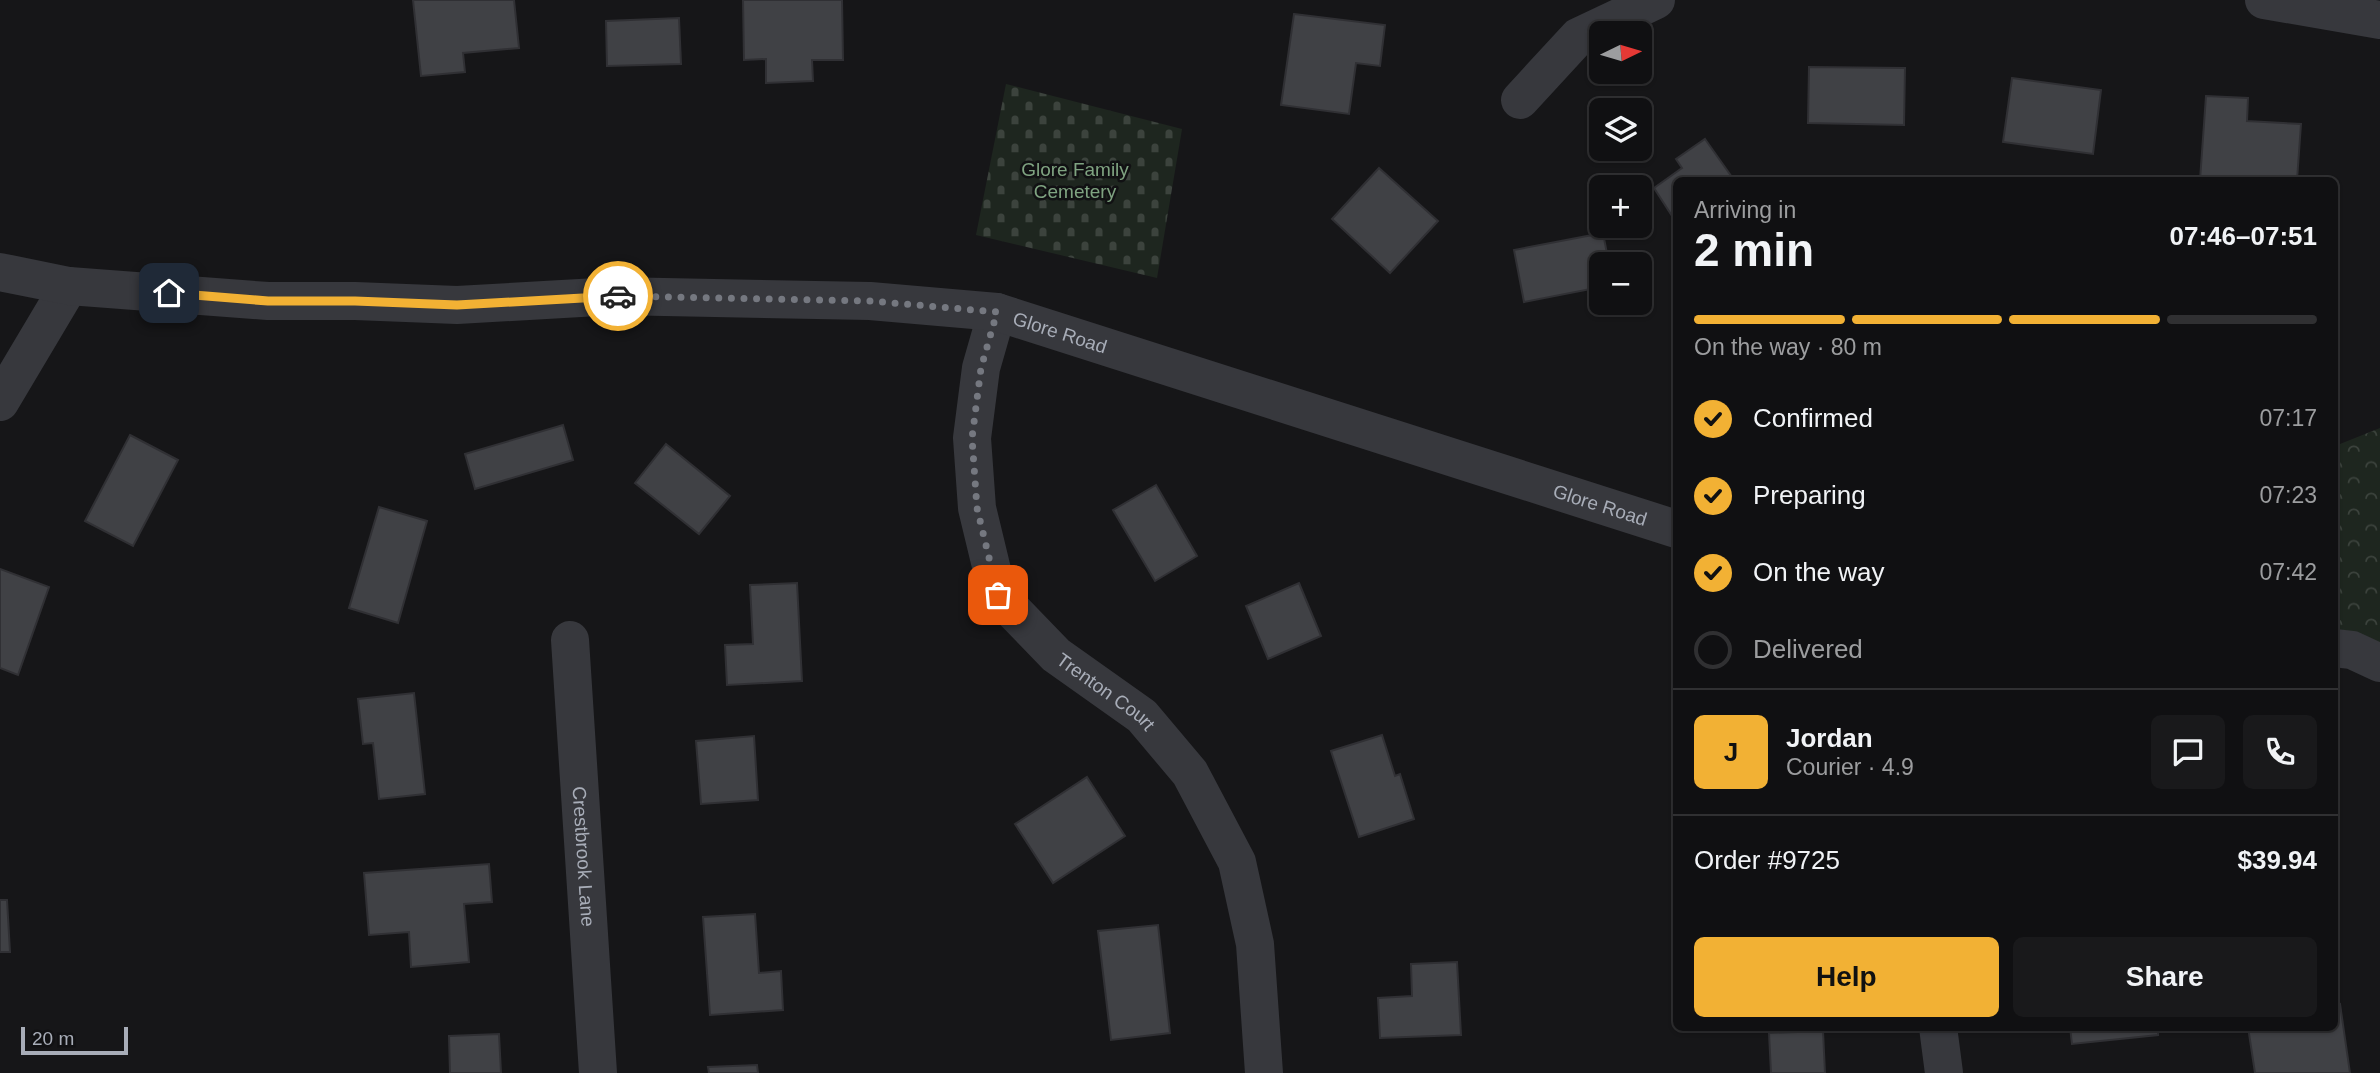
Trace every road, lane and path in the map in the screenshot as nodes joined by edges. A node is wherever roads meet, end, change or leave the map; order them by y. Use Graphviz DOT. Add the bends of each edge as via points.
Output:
graph roads {
  1 [pos="1656,0"];
  2 [pos="2264,0"];
  3 [pos="2380,20"];
  4 [pos="1520,100"];
  5 [pos="0,272"];
  6 [pos="69,286"];
  7 [pos="997,312"];
  8 [pos="0,402"];
  9 [pos="1673,527"];
  10 [pos="570,640"];
  11 [pos="2338,648"];
  12 [pos="2380,663"];
  13 [pos="1939,1031"];
  14 [pos="598,1073"];
  15 [pos="1264,1073"];
  16 [pos="1944,1073"];
  1 -- 4 [label="street" via="1578,37"];
  2 -- 3 [label="street"];
  5 -- 6 [label="street, Glore Road"];
  6 -- 7 [label="street, Glore Road" via="268,301 457,305 629,296 870,301"];
  6 -- 8 [label="street"];
  7 -- 9 [label="street, Glore Road"];
  7 -- 15 [label="street, Trenton Court" via="981,368 972,438 977,508 998,595 1056,655 1142,716 1190,773 1237,862 1255,944"];
  10 -- 14 [label="street, Crestbrook Lane"];
  11 -- 12 [label="street"];
  13 -- 16 [label="street"];
}
